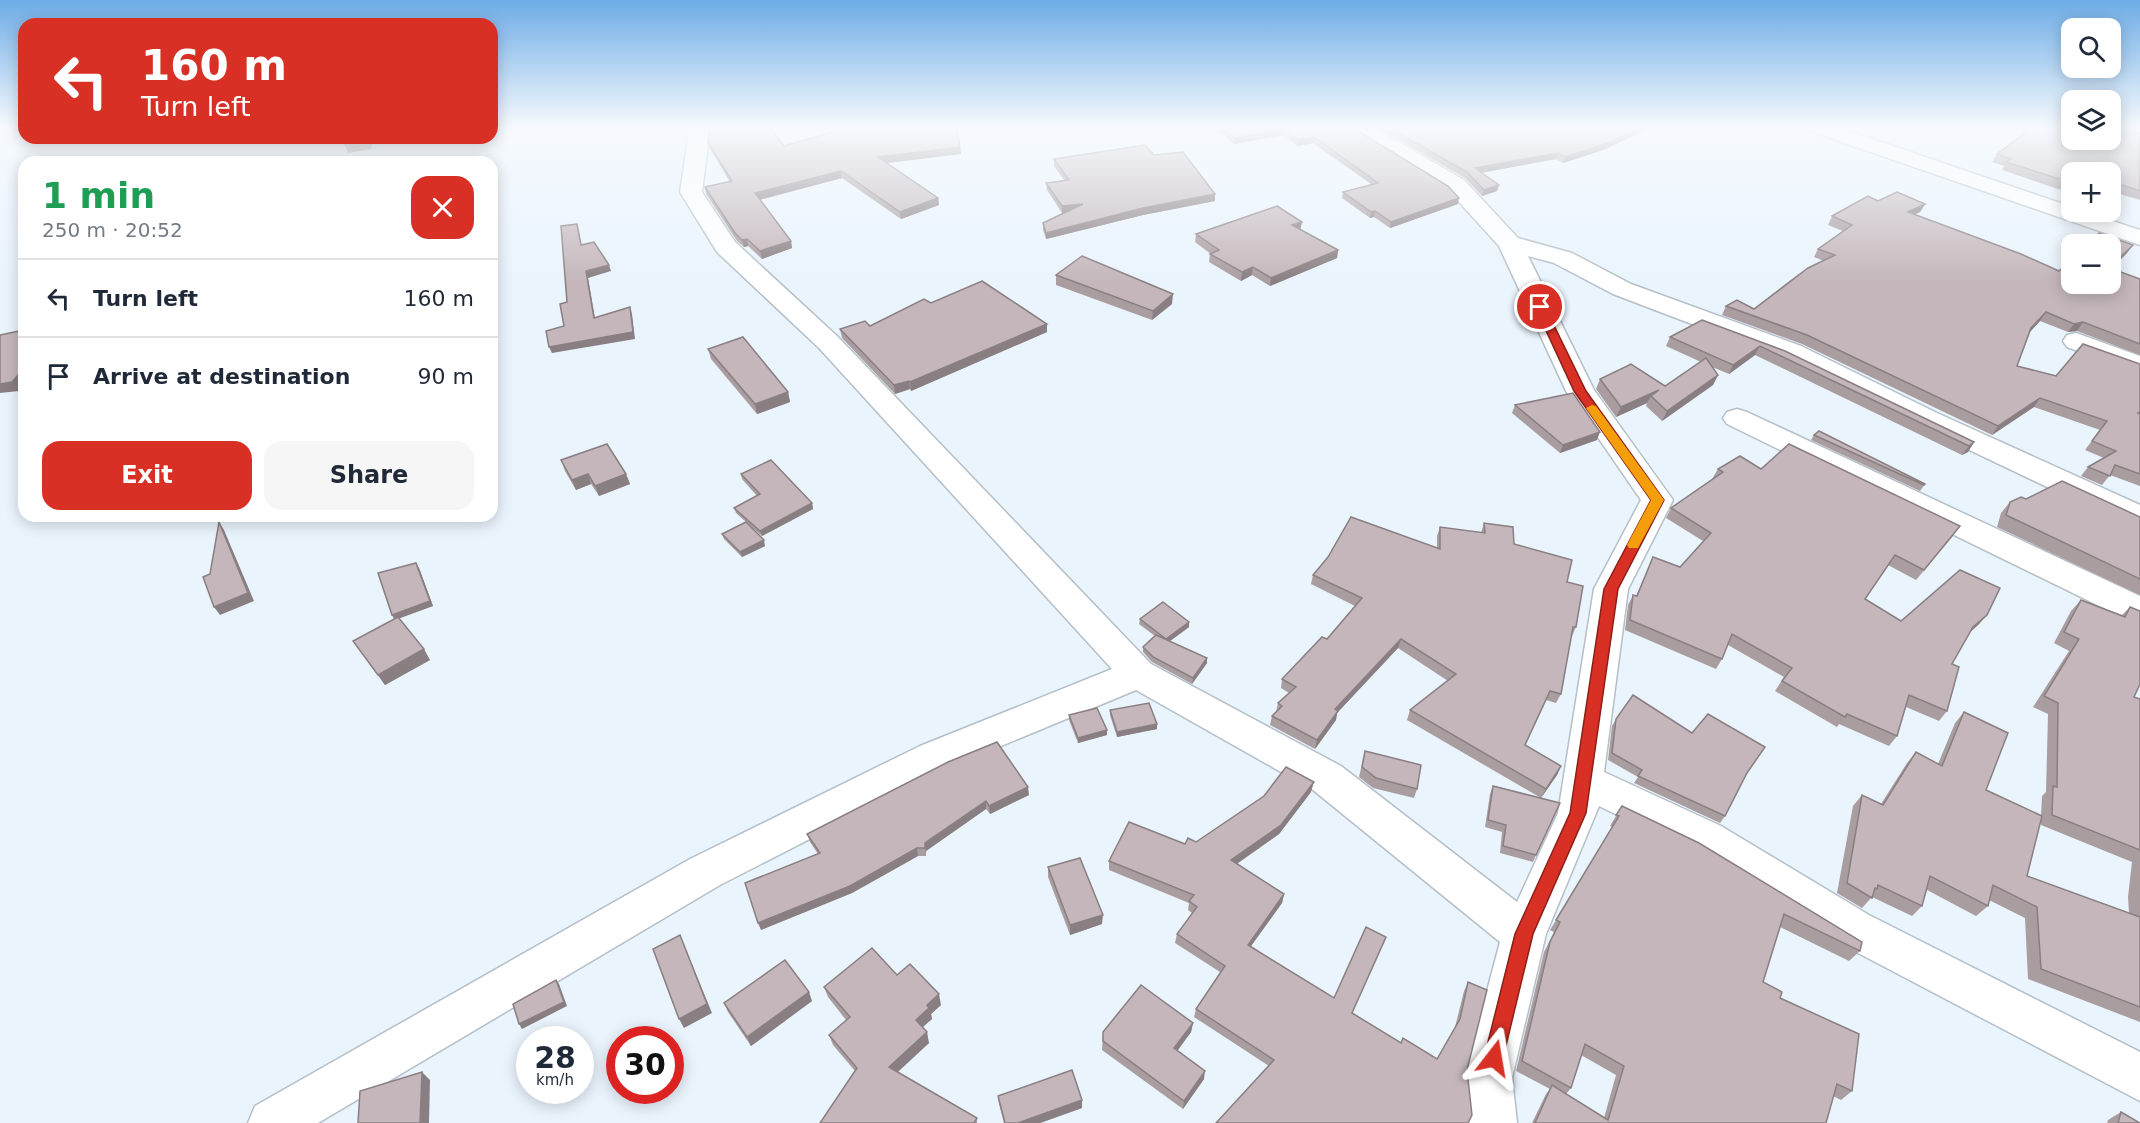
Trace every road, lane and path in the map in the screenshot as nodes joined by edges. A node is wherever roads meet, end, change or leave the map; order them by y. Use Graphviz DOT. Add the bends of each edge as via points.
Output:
graph roads {
  1 [pos="694,178"];
  2 [pos="1445,178"];
  3 [pos="1967,178"];
  4 [pos="2140,238"];
  5 [pos="1510,243"];
  6 [pos="2076,341"];
  7 [pos="2140,366"];
  8 [pos="1737,418"];
  9 [pos="2140,518"];
  10 [pos="2140,610"];
  11 [pos="1138,674"];
  12 [pos="1583,780"];
  13 [pos="1524,934"];
  14 [pos="2140,1077"];
  15 [pos="272,1123"];
  16 [pos="1493,1123"];
  1 -- 11 [label="street" via="691,192 726,247 828,342"];
  2 -- 5 [label="street" via="1456,185"];
  3 -- 4 [label="street"];
  5 -- 9 [label="street" via="1563,258 1622,289 1791,352"];
  5 -- 12 [label="street" via="1580,391 1657,500 1611,589"];
  6 -- 7 [label="street"];
  8 -- 10 [label="street"];
  11 -- 13 [label="street" via="1327,778"];
  11 -- 15 [label="street" via="934,757 705,872"];
  12 -- 13 [label="street" via="1578,813"];
  12 -- 14 [label="street" via="1707,839 1854,929"];
  13 -- 16 [label="street" via="1488,1078"];
}
